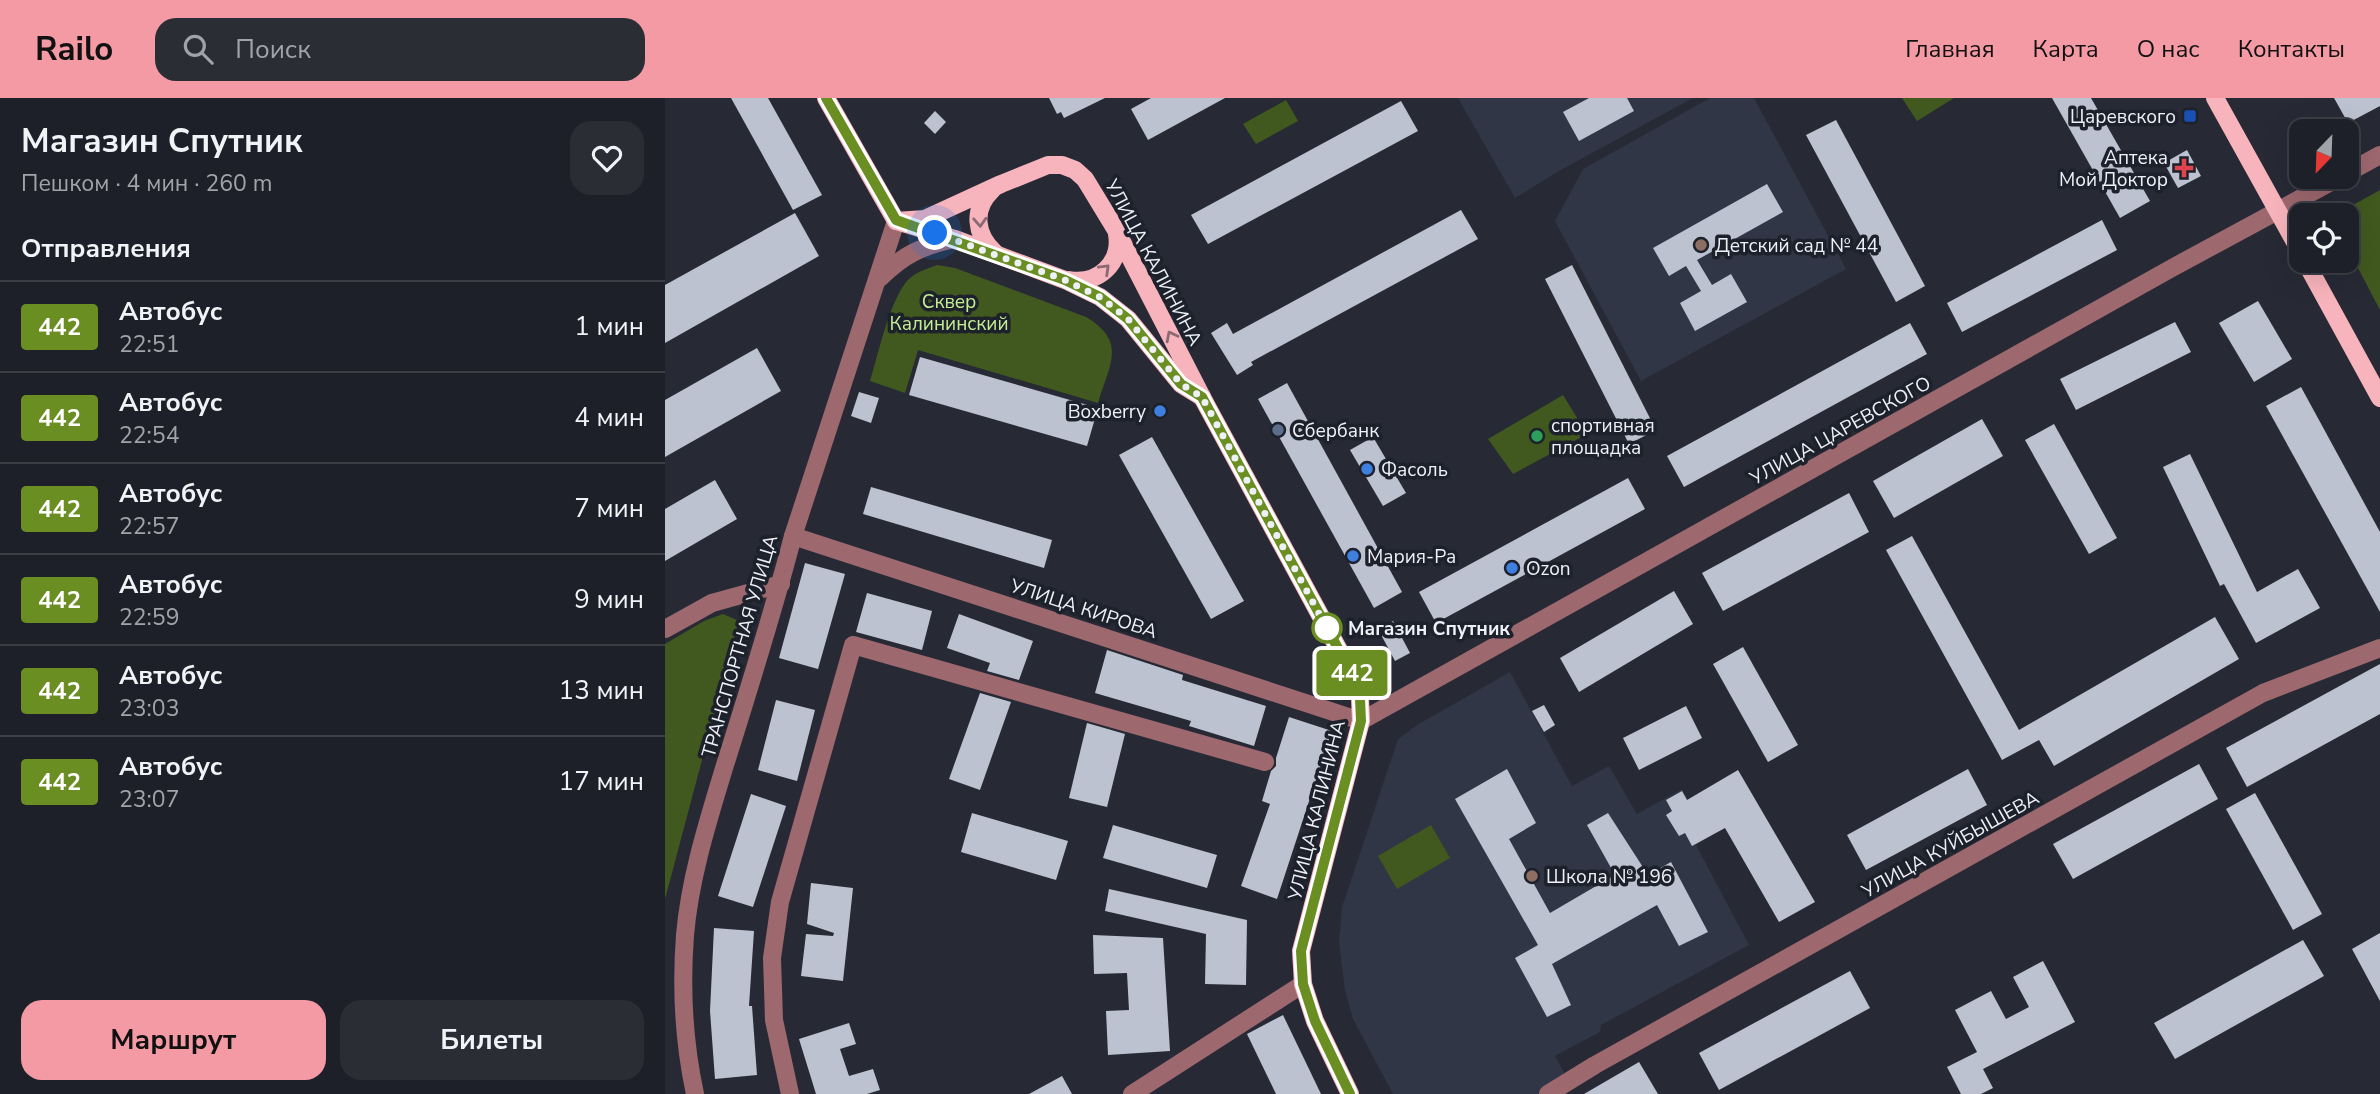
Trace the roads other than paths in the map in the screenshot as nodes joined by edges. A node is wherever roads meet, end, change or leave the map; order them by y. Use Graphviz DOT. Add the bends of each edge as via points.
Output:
graph roads {
  1 [pos="826,98"];
  2 [pos="2215,98"];
  3 [pos="2380,155"];
  4 [pos="2359,166"];
  5 [pos="1001,184"];
  6 [pos="2319,189"];
  7 [pos="2278,212"];
  8 [pos="896,220"];
  9 [pos="1116,230"];
  10 [pos="2289,232"];
  11 [pos="955,239"];
  12 [pos="1005,257"];
  13 [pos="2312,273"];
  14 [pos="1065,280"];
  15 [pos="876,283"];
  16 [pos="1202,397"];
  17 [pos="2380,398"];
  18 [pos="793,536"];
  19 [pos="781,584"];
  20 [pos="665,629"];
  21 [pos="2380,648"];
  22 [pos="1361,721"];
  23 [pos="1265,762"];
  24 [pos="1303,984"];
  25 [pos="695,1094"];
  26 [pos="790,1094"];
  27 [pos="1132,1094"];
  28 [pos="1350,1094"];
  29 [pos="1548,1094"];
  1 -- 8 [label="main road"];
  2 -- 7 [label="main road"];
  3 -- 4 [label="street"];
  5 -- 8 [label="main road, УЛИЦА КАЛИНИНА" via="925,219"];
  5 -- 9 [label="main road, УЛИЦА КАЛИНИНА" via="1048,165 1075,170 1085,178"];
  5 -- 12 [label="main road, one-way" via="981,202 978,216 984,242"];
  6 -- 7 [label="street, УЛИЦА ЦАРЕВСКОГО"];
  7 -- 10 [label="main road"];
  7 -- 22 [label="street, УЛИЦА ЦАРЕВСКОГО"];
  8 -- 11 [label="main road, УЛИЦА КАЛИНИНА"];
  8 -- 15 [label="street, ТРАНСПОРТНАЯ УЛИЦА"];
  14 -- 9 [label="main road, one-way" via="1078,282 1101,275 1116,254"];
  16 -- 9 [label="main road, УЛИЦА КАЛИНИНА, one-way"];
  11 -- 12 [label="main road, УЛИЦА КАЛИНИНА"];
  11 -- 15 [label="street" via="903,257"];
  12 -- 14 [label="main road, УЛИЦА КАЛИНИНА"];
  13 -- 17 [label="main road"];
  14 -- 16 [label="main road, УЛИЦА КАЛИНИНА" via="1116,309 1181,384"];
  15 -- 18 [label="street, ТРАНСПОРТНАЯ УЛИЦА"];
  16 -- 22 [label="main road, УЛИЦА КАЛИНИНА" via="1353,676"];
  18 -- 19 [label="street, ТРАНСПОРТНАЯ УЛИЦА"];
  18 -- 22 [label="street, УЛИЦА КИРОВА"];
  19 -- 20 [label="street" via="712,603"];
  19 -- 25 [label="street, ТРАНСПОРТНАЯ УЛИЦА" via="701,846 691,895 684,973 689,1067"];
  21 -- 29 [label="street, УЛИЦА КУЙБЫШЕВА" via="2263,693"];
  22 -- 24 [label="main road, УЛИЦА КАЛИНИНА" via="1301,951"];
  23 -- 26 [label="street" via="853,645 780,902 772,958 774,1020"];
  24 -- 27 [label="street"];
  24 -- 28 [label="main road, УЛИЦА КАЛИНИНА" via="1315,1021"];
}
